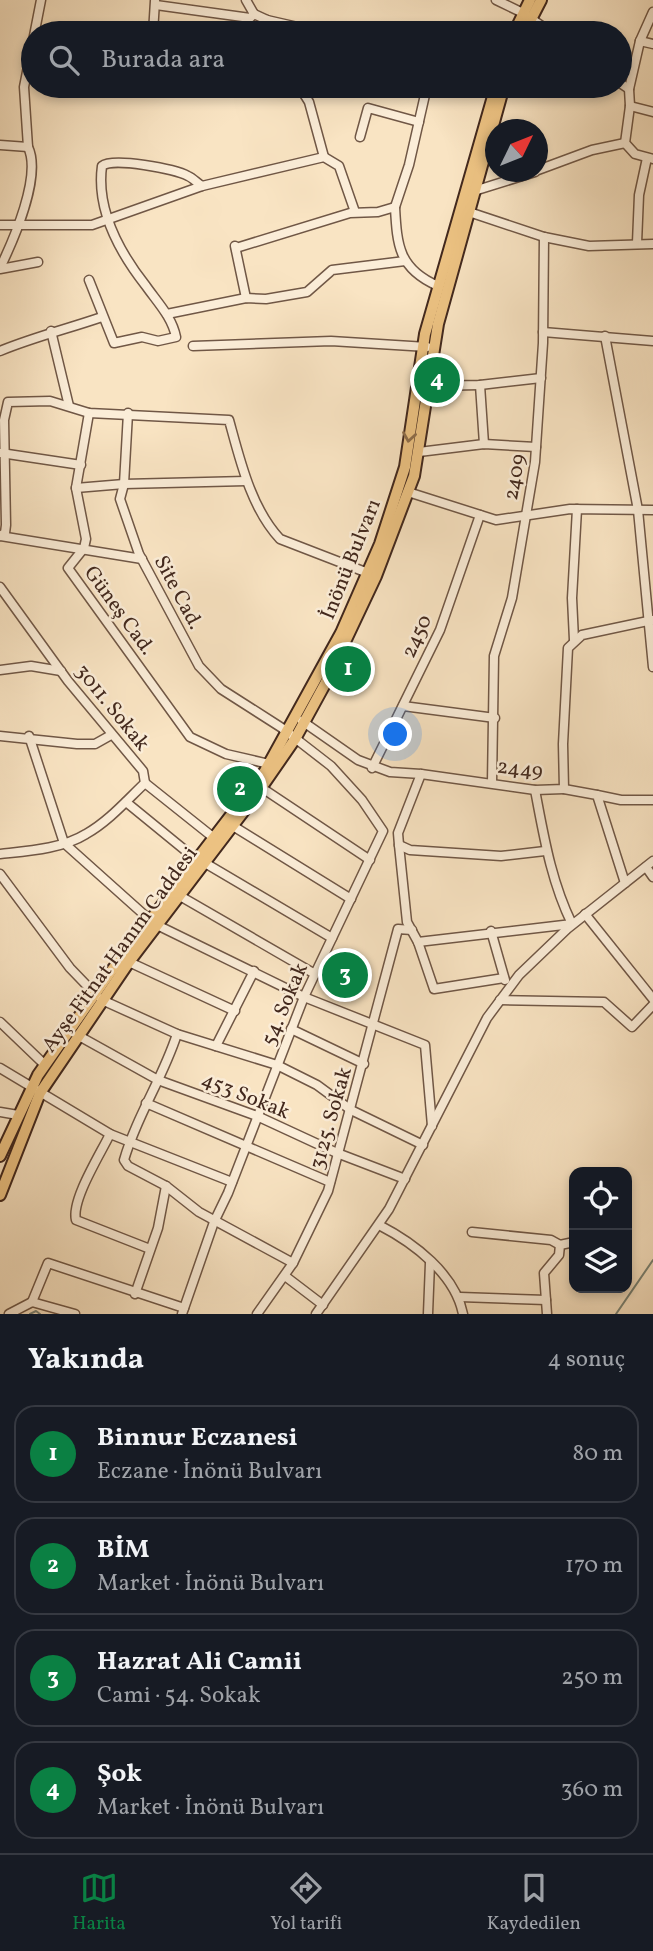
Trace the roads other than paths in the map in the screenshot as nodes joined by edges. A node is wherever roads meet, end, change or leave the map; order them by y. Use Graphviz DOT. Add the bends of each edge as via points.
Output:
graph roads {
  1 [pos="41,0"];
  2 [pos="246,0"];
  3 [pos="496,0"];
  4 [pos="530,0"];
  5 [pos="541,0"];
  6 [pos="155,2"];
  7 [pos="653,12"];
  8 [pos="254,13"];
  9 [pos="528,15"];
  10 [pos="267,20"];
  11 [pos="37,21"];
  12 [pos="154,21"];
  13 [pos="271,21"];
  14 [pos="523,21"];
  15 [pos="527,21"];
  16 [pos="536,21"];
  17 [pos="640,41"];
  18 [pos="653,44"];
  19 [pos="632,76"];
  20 [pos="25,98"];
  21 [pos="306,98"];
  22 [pos="424,98"];
  23 [pos="494,98"];
  24 [pos="494,98"];
  25 [pos="630,98"];
  26 [pos="630,106"];
  27 [pos="653,111"];
  28 [pos="419,122"];
  29 [pos="360,137"];
  30 [pos="625,143"];
  31 [pos="0,145"];
  32 [pos="27,147"];
  33 [pos="324,157"];
  34 [pos="650,158"];
  35 [pos="548,166"];
  36 [pos="502,182"];
  37 [pos="202,186"];
  38 [pos="474,191"];
  39 [pos="395,207"];
  40 [pos="465,211"];
  41 [pos="355,212"];
  42 [pos="108,219"];
  43 [pos="0,225"];
  44 [pos="19,226"];
  45 [pos="544,237"];
  46 [pos="637,243"];
  47 [pos="653,244"];
  48 [pos="405,261"];
  49 [pos="38,262"];
  50 [pos="0,269"];
  51 [pos="89,280"];
  52 [pos="438,286"];
  53 [pos="246,298"];
  54 [pos="167,314"];
  55 [pos="102,317"];
  56 [pos="51,331"];
  57 [pos="543,332"];
  58 [pos="606,336"];
  59 [pos="653,341"];
  60 [pos="193,346"];
  61 [pos="428,347"];
  62 [pos="0,351"];
  63 [pos="541,378"];
  64 [pos="480,385"];
  65 [pos="428,386"];
  66 [pos="69,406"];
  67 [pos="89,413"];
  68 [pos="128,414"];
  69 [pos="484,444"];
  70 [pos="536,447"];
  71 [pos="419,452"];
  72 [pos="2,453"];
  73 [pos="81,465"];
  74 [pos="246,481"];
  75 [pos="124,484"];
  76 [pos="76,488"];
  77 [pos="408,492"];
  78 [pos="2,508"];
  79 [pos="577,509"];
  80 [pos="638,510"];
  81 [pos="653,510"];
  82 [pos="480,515"];
  83 [pos="524,517"];
  84 [pos="0,536"];
  85 [pos="84,548"];
  86 [pos="142,559"];
  87 [pos="368,573"];
  88 [pos="0,587"];
  89 [pos="3,598"];
  90 [pos="650,621"];
  91 [pos="574,640"];
  92 [pos="653,667"];
  93 [pos="0,670"];
  94 [pos="61,671"];
  95 [pos="403,706"];
  96 [pos="495,718"];
  97 [pos="300,720"];
  98 [pos="111,735"];
  99 [pos="0,736"];
  100 [pos="29,736"];
  101 [pos="292,736"];
  102 [pos="270,764"];
  103 [pos="372,768"];
  104 [pos="421,774"];
  105 [pos="145,783"];
  106 [pos="492,783"];
  107 [pos="262,788"];
  108 [pos="564,789"];
  109 [pos="536,790"];
  110 [pos="597,795"];
  111 [pos="653,800"];
  112 [pos="127,802"];
  113 [pos="233,826"];
  114 [pos="383,831"];
  115 [pos="398,833"];
  116 [pos="214,838"];
  117 [pos="64,843"];
  118 [pos="399,845"];
  119 [pos="545,851"];
  120 [pos="0,854"];
  121 [pos="370,860"];
  122 [pos="201,862"];
  123 [pos="649,864"];
  124 [pos="0,874"];
  125 [pos="653,877"];
  126 [pos="625,883"];
  127 [pos="180,896"];
  128 [pos="351,899"];
  129 [pos="585,914"];
  130 [pos="153,923"];
  131 [pos="572,924"];
  132 [pos="412,930"];
  133 [pos="491,932"];
  134 [pos="332,938"];
  135 [pos="418,942"];
  136 [pos="129,962"];
  137 [pos="254,971"];
  138 [pos="315,974"];
  139 [pos="504,978"];
  140 [pos="508,990"];
  141 [pos="304,997"];
  142 [pos="99,998"];
  143 [pos="653,999"];
  144 [pos="500,1000"];
  145 [pos="653,1005"];
  146 [pos="235,1011"];
  147 [pos="0,1022"];
  148 [pos="374,1024"];
  149 [pos="291,1030"];
  150 [pos="177,1034"];
  151 [pos="79,1036"];
  152 [pos="216,1046"];
  153 [pos="364,1064"];
  154 [pos="45,1065"];
  155 [pos="277,1065"];
  156 [pos="0,1068"];
  157 [pos="158,1080"];
  158 [pos="35,1090"];
  159 [pos="146,1103"];
  160 [pos="351,1110"];
  161 [pos="0,1112"];
  162 [pos="18,1115"];
  163 [pos="257,1116"];
  164 [pos="432,1126"];
  165 [pos="110,1134"];
  166 [pos="130,1141"];
  167 [pos="423,1144"];
  168 [pos="245,1148"];
  169 [pos="337,1153"];
  170 [pos="0,1156"];
  171 [pos="405,1179"];
  172 [pos="232,1182"];
  173 [pos="330,1182"];
  174 [pos="166,1186"];
  175 [pos="0,1193"];
  176 [pos="217,1220"];
  177 [pos="379,1225"];
  178 [pos="472,1232"];
  179 [pos="569,1243"];
  180 [pos="560,1245"];
  181 [pos="150,1249"];
  182 [pos="293,1263"];
  183 [pos="430,1263"];
  184 [pos="285,1276"];
  185 [pos="135,1294"];
  186 [pos="460,1297"];
  187 [pos="546,1300"];
  188 [pos="32,1302"];
  189 [pos="323,1305"];
  190 [pos="183,1311"];
  191 [pos="9,1314"];
  192 [pos="75,1314"];
  193 [pos="257,1314"];
  194 [pos="316,1314"];
  195 [pos="428,1314"];
  196 [pos="463,1314"];
  197 [pos="547,1314"];
  1 -- 11 [label="street"];
  2 -- 8 [label="street"];
  3 -- 9 [label="street"];
  4 -- 9 [label="main road"];
  5 -- 9 [label="main road"];
  6 -- 8 [label="street" via="250,18"];
  6 -- 12 [label="street"];
  7 -- 17 [label="street"];
  8 -- 10 [label="street"];
  9 -- 14 [label="main road"];
  9 -- 15 [label="main road"];
  9 -- 16 [label="street"];
  10 -- 13 [label="street"];
  17 -- 18 [label="street"];
  17 -- 19 [label="street"];
  20 -- 32 [label="street"];
  21 -- 33 [label="street"];
  22 -- 28 [label="street"];
  23 -- 38 [label="main road, İnönü Bulvarı"];
  24 -- 40 [label="main road, İnönü Bulvarı"];
  25 -- 26 [label="street"];
  26 -- 27 [label="street"];
  26 -- 30 [label="street"];
  28 -- 29 [label="street" via="368,108"];
  28 -- 39 [label="street"];
  30 -- 34 [label="street"];
  30 -- 35 [label="street"];
  31 -- 32 [label="street"];
  32 -- 44 [label="street" via="30,181"];
  33 -- 37 [label="street"];
  33 -- 41 [label="street" via="340,166"];
  34 -- 46 [label="street" via="639,195"];
  36 -- 38 [label="street"];
  37 -- 42 [label="street"];
  37 -- 42 [label="street" via="187,175 106,162 100,179"];
  38 -- 40 [label="main road, İnönü Bulvarı"];
  39 -- 41 [label="street"];
  39 -- 48 [label="street" via="396,240"];
  40 -- 45 [label="street"];
  40 -- 52 [label="main road, İnönü Bulvarı"];
  40 -- 61 [label="main road, İnönü Bulvarı"];
  41 -- 53 [label="street" via="235,247"];
  42 -- 44 [label="street" via="92,225"];
  42 -- 54 [label="street" via="124,258"];
  43 -- 44 [label="street"];
  44 -- 50 [label="street"];
  45 -- 46 [label="street" via="589,246"];
  45 -- 57 [label="street, 2409"];
  46 -- 47 [label="street"];
  48 -- 52 [label="street" via="422,279"];
  48 -- 53 [label="street" via="332,270 307,292"];
  49 -- 50 [label="street"];
  51 -- 55 [label="street"];
  52 -- 61 [label="main road, İnönü Bulvarı"];
  53 -- 54 [label="street"];
  54 -- 55 [label="street" via="176,337 158,341 142,337 114,343"];
  55 -- 56 [label="street" via="66,331"];
  56 -- 62 [label="street"];
  56 -- 66 [label="street"];
  57 -- 58 [label="street"];
  57 -- 63 [label="street, 2409"];
  58 -- 59 [label="street"];
  58 -- 80 [label="street"];
  60 -- 61 [label="street" via="331,341"];
  61 -- 65 [label="main road, İnönü Bulvarı"];
  61 -- 87 [label="main road, İnönü Bulvarı, one-way" via="405,467"];
  63 -- 64 [label="street"];
  63 -- 70 [label="street, 2409"];
  64 -- 65 [label="street"];
  64 -- 69 [label="street"];
  65 -- 71 [label="main road, İnönü Bulvarı"];
  66 -- 67 [label="street"];
  66 -- 72 [label="street" via="50,401 8,402"];
  67 -- 68 [label="street"];
  67 -- 73 [label="street, Güneş Cad."];
  68 -- 74 [label="street" via="229,420"];
  68 -- 75 [label="street, Site Cad."];
  69 -- 70 [label="street"];
  69 -- 71 [label="street"];
  70 -- 83 [label="street, 2409"];
  71 -- 77 [label="main road, İnönü Bulvarı"];
  72 -- 73 [label="street"];
  72 -- 78 [label="street"];
  73 -- 76 [label="street, Güneş Cad."];
  74 -- 75 [label="street"];
  74 -- 87 [label="street" via="280,539"];
  75 -- 76 [label="street"];
  75 -- 86 [label="street, Site Cad." via="120,499"];
  76 -- 85 [label="street, Güneş Cad."];
  77 -- 82 [label="street"];
  77 -- 97 [label="main road, İnönü Bulvarı" via="376,576 325,684"];
  78 -- 84 [label="street" via="5,533"];
  79 -- 80 [label="street"];
  79 -- 83 [label="street"];
  79 -- 91 [label="street, 2449"];
  80 -- 81 [label="street"];
  80 -- 90 [label="street"];
  82 -- 83 [label="street" via="496,520"];
  82 -- 95 [label="street, 2450" via="440,630"];
  83 -- 96 [label="street, 2409" via="512,598 494,656"];
  84 -- 85 [label="street"];
  85 -- 86 [label="street"];
  85 -- 102 [label="street, Güneş Cad." via="68,568 190,737 226,754"];
  86 -- 101 [label="street, Site Cad." via="199,666 221,689"];
  87 -- 97 [label="main road, İnönü Bulvarı"];
  88 -- 89 [label="street, 3011. Sokak"];
  89 -- 94 [label="street, 3011. Sokak"];
  90 -- 91 [label="street" via="593,631"];
  90 -- 92 [label="street"];
  91 -- 108 [label="street, 2449" via="566,661"];
  93 -- 94 [label="street" via="32,666"];
  94 -- 98 [label="street, 3011. Sokak"];
  95 -- 96 [label="street"];
  95 -- 103 [label="street, 2450"];
  96 -- 106 [label="street, 2409"];
  97 -- 101 [label="main road, İnönü Bulvarı"];
  97 -- 103 [label="street, 2449"];
  98 -- 100 [label="street" via="95,744"];
  98 -- 105 [label="street, 3011. Sokak" via="143,771"];
  99 -- 100 [label="street"];
  100 -- 117 [label="street"];
  101 -- 102 [label="main road, İnönü Bulvarı"];
  101 -- 107 [label="main road, Ayşe Fitnat Hanım Caddesi"];
  101 -- 114 [label="street" via="331,765"];
  102 -- 116 [label="main road, İnönü Bulvarı"];
  103 -- 104 [label="street, 2449"];
  104 -- 106 [label="street, 2449"];
  104 -- 115 [label="street"];
  105 -- 112 [label="street, 3011. Sokak"];
  105 -- 116 [label="street"];
  106 -- 109 [label="street, 2449"];
  107 -- 113 [label="main road, Ayşe Fitnat Hanım Caddesi"];
  107 -- 121 [label="street"];
  108 -- 109 [label="street, 2449"];
  108 -- 110 [label="street"];
  109 -- 119 [label="street"];
  110 -- 111 [label="street"];
  110 -- 126 [label="street"];
  112 -- 117 [label="street, 3011. Sokak" via="87,834"];
  112 -- 122 [label="street"];
  113 -- 122 [label="main road, Ayşe Fitnat Hanım Caddesi"];
  113 -- 128 [label="street"];
  114 -- 115 [label="street"];
  114 -- 121 [label="street, 54. Sokak"];
  115 -- 118 [label="street"];
  116 -- 122 [label="main road, İnönü Bulvarı"];
  117 -- 120 [label="street, 3011. Sokak"];
  117 -- 130 [label="street"];
  118 -- 119 [label="street" via="410,850 501,856"];
  118 -- 132 [label="street" via="407,922"];
  119 -- 131 [label="street"];
  121 -- 128 [label="street, 54. Sokak"];
  122 -- 127 [label="main road, Ayşe Fitnat Hanım Caddesi"];
  122 -- 130 [label="main road, İnönü Bulvarı"];
  122 -- 134 [label="street"];
  123 -- 125 [label="street"];
  123 -- 126 [label="street"];
  124 -- 142 [label="street" via="70,968"];
  126 -- 129 [label="street"];
  127 -- 130 [label="main road, Ayşe Fitnat Hanım Caddesi"];
  127 -- 138 [label="street"];
  128 -- 134 [label="street, 54. Sokak"];
  129 -- 131 [label="street"];
  129 -- 143 [label="street"];
  130 -- 136 [label="main road, Ayşe Fitnat Hanım Caddesi"];
  130 -- 137 [label="street"];
  130 -- 142 [label="main road, İnönü Bulvarı"];
  131 -- 133 [label="street"];
  131 -- 140 [label="street"];
  132 -- 135 [label="street"];
  132 -- 148 [label="street, 3125. Sokak" via="398,929"];
  133 -- 135 [label="street"];
  133 -- 139 [label="street"];
  134 -- 138 [label="street, 54. Sokak"];
  135 -- 139 [label="street" via="434,989"];
  136 -- 142 [label="main road, Ayşe Fitnat Hanım Caddesi"];
  136 -- 146 [label="street"];
  137 -- 141 [label="street"];
  137 -- 146 [label="street"];
  138 -- 141 [label="street, 54. Sokak"];
  139 -- 140 [label="street"];
  140 -- 144 [label="street"];
  141 -- 148 [label="street"];
  141 -- 149 [label="street, 54. Sokak"];
  142 -- 150 [label="street"];
  142 -- 151 [label="main road, Ayşe Fitnat Hanım Caddesi"];
  142 -- 154 [label="main road, İnönü Bulvarı"];
  144 -- 145 [label="street" via="604,1002 632,1027"];
  144 -- 164 [label="street"];
  146 -- 152 [label="street"];
  147 -- 154 [label="street"];
  148 -- 153 [label="street, 3125. Sokak"];
  148 -- 164 [label="street" via="425,1045"];
  149 -- 153 [label="street"];
  149 -- 155 [label="street, 54. Sokak"];
  150 -- 152 [label="street"];
  150 -- 157 [label="street"];
  151 -- 157 [label="street, 453 Sokak"];
  151 -- 158 [label="main road, Ayşe Fitnat Hanım Caddesi"];
  152 -- 155 [label="street"];
  153 -- 160 [label="street, 3125. Sokak"];
  154 -- 158 [label="main road, İnönü Bulvarı"];
  155 -- 160 [label="street" via="317,1085"];
  155 -- 163 [label="street, 54. Sokak"];
  156 -- 158 [label="street"];
  157 -- 159 [label="street"];
  157 -- 163 [label="street, 453 Sokak"];
  158 -- 162 [label="main road, Ayşe Fitnat Hanım Caddesi"];
  158 -- 165 [label="street"];
  158 -- 175 [label="main road, Ayşe Fitnat Hanım Caddesi"];
  159 -- 166 [label="street"];
  159 -- 168 [label="street"];
  160 -- 167 [label="street"];
  160 -- 169 [label="street, 3125. Sokak"];
  161 -- 162 [label="street"];
  162 -- 170 [label="main road, Ayşe Fitnat Hanım Caddesi"];
  163 -- 168 [label="street, 54. Sokak"];
  163 -- 169 [label="street, 453 Sokak"];
  164 -- 167 [label="street"];
  165 -- 166 [label="street"];
  165 -- 181 [label="street" via="80,1196 76,1220"];
  166 -- 172 [label="street"];
  166 -- 174 [label="street" via="124,1160 128,1166"];
  167 -- 171 [label="street"];
  168 -- 172 [label="street, 54. Sokak"];
  168 -- 173 [label="street"];
  169 -- 171 [label="street, 453 Sokak"];
  169 -- 173 [label="street, 3125. Sokak"];
  171 -- 177 [label="street"];
  172 -- 176 [label="street, 54. Sokak"];
  173 -- 182 [label="street, 3125. Sokak"];
  174 -- 176 [label="street" via="198,1212"];
  174 -- 181 [label="street"];
  176 -- 182 [label="street"];
  176 -- 190 [label="street, 54. Sokak"];
  177 -- 183 [label="street" via="407,1239"];
  177 -- 189 [label="street"];
  178 -- 180 [label="street" via="551,1240"];
  179 -- 180 [label="street"];
  180 -- 187 [label="street" via="559,1255 544,1273"];
  181 -- 185 [label="street"];
  182 -- 184 [label="street, 3125. Sokak"];
  183 -- 186 [label="street"];
  183 -- 195 [label="street"];
  184 -- 189 [label="street"];
  184 -- 193 [label="street, 3125. Sokak"];
  185 -- 188 [label="street" via="47,1263"];
  185 -- 190 [label="street"];
  186 -- 187 [label="street"];
  186 -- 196 [label="street"];
  187 -- 197 [label="street"];
  188 -- 191 [label="street"];
  188 -- 192 [label="street"];
  189 -- 194 [label="street"];
}
